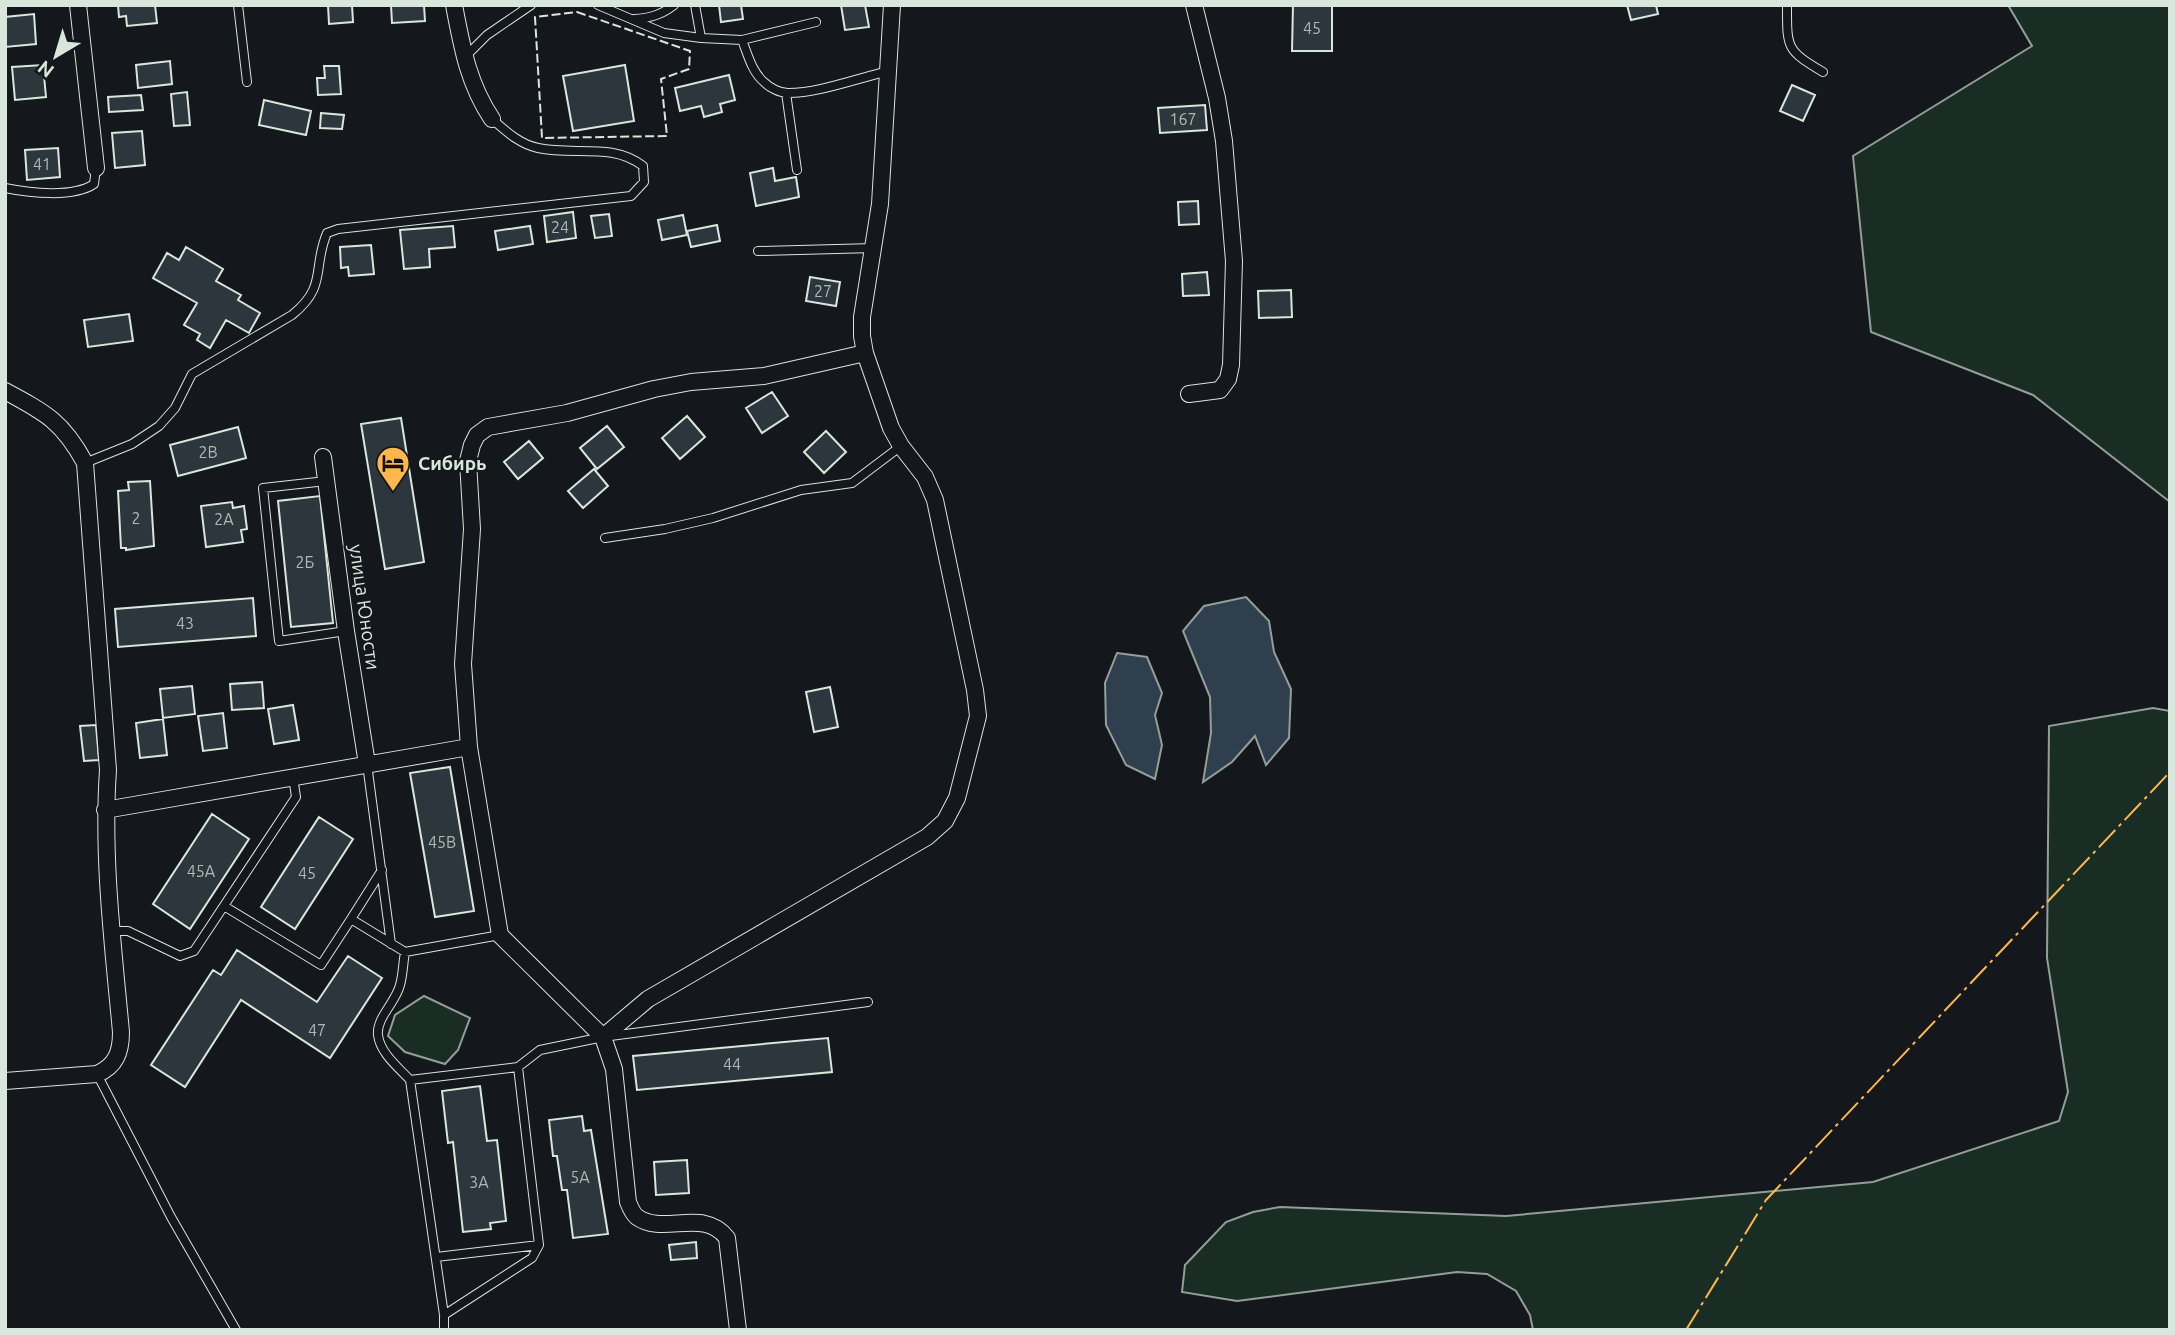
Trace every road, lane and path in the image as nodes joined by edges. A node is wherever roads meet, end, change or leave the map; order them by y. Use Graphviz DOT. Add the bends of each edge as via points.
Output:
graph roads {
  1 [pos="78,5"];
  2 [pos="238,5"];
  3 [pos="454,5"];
  4 [pos="531,5"];
  5 [pos="598,5"];
  6 [pos="674,5"];
  7 [pos="695,5"];
  8 [pos="892,5"];
  9 [pos="1194,5"];
  10 [pos="1787,5"];
  11 [pos="628,19"];
  12 [pos="816,22"];
  13 [pos="701,38"];
  14 [pos="742,40"];
  15 [pos="465,58"];
  16 [pos="889,71"];
  17 [pos="1823,72"];
  18 [pos="247,82"];
  19 [pos="786,93"];
  20 [pos="492,119"];
  21 [pos="96,168"];
  22 [pos="797,170"];
  23 [pos="5,188"];
  24 [pos="874,248"];
  25 [pos="758,251"];
  26 [pos="865,353"];
  27 [pos="5,391"];
  28 [pos="1189,394"];
  29 [pos="901,446"];
  30 [pos="323,457"];
  31 [pos="85,463"];
  32 [pos="326,481"];
  33 [pos="605,538"];
  34 [pos="346,631"];
  35 [pos="469,747"];
  36 [pos="367,764"];
  37 [pos="293,777"];
  38 [pos="106,810"];
  39 [pos="382,870"];
  40 [pos="224,906"];
  41 [pos="351,919"];
  42 [pos="111,930"];
  43 [pos="500,935"];
  44 [pos="391,944"];
  45 [pos="405,952"];
  46 [pos="868,1002"];
  47 [pos="603,1037"];
  48 [pos="518,1067"];
  49 [pos="97,1074"];
  50 [pos="410,1080"];
  51 [pos="5,1081"];
  52 [pos="539,1245"];
  53 [pos="436,1257"];
  54 [pos="444,1315"];
  55 [pos="236,1330"];
  56 [pos="444,1330"];
  57 [pos="738,1330"];
  1 -- 21 [label="street"];
  2 -- 18 [label="lane"];
  3 -- 15 [label="street"];
  4 -- 15 [label="lane"];
  5 -- 11 [label="lane"];
  6 -- 11 [label="lane" via="648,18"];
  7 -- 13 [label="lane"];
  8 -- 16 [label="street"];
  9 -- 28 [label="street" via="1224,141 1234,261 1227,379 1220,390"];
  10 -- 17 [label="lane" via="1790,47"];
  11 -- 13 [label="lane" via="664,33"];
  12 -- 14 [label="lane"];
  13 -- 14 [label="lane"];
  14 -- 19 [label="lane" via="763,82"];
  15 -- 20 [label="street" via="478,98"];
  16 -- 19 [label="lane"];
  16 -- 24 [label="street"];
  19 -- 22 [label="lane"];
  20 -- 31 [label="lane" via="519,141 538,148 631,157 643,166 644,182 631,196 327,233 317,282 305,305 192,374 175,408 159,426 132,444"];
  21 -- 23 [label="lane" via="94,184 83,191 29,193"];
  24 -- 25 [label="lane"];
  24 -- 26 [label="street" via="862,317"];
  26 -- 29 [label="street"];
  26 -- 35 [label="street" via="764,376 654,389 567,414 488,427 477,435 468,461 472,529 463,664"];
  27 -- 31 [label="street" via="57,422"];
  29 -- 33 [label="lane" via="852,482 801,490 677,527"];
  29 -- 47 [label="street" via="936,500 975,691 978,716 957,798 945,821 927,837 648,999"];
  30 -- 32 [label="street, улица Юности"];
  31 -- 38 [label="street" via="108,769"];
  32 -- 34 [label="street, улица Юности"];
  32 -- 34 [label="lane" via="263,488 279,641"];
  34 -- 36 [label="street, улица Юности"];
  35 -- 36 [label="street"];
  35 -- 43 [label="street"];
  36 -- 37 [label="street"];
  36 -- 39 [label="lane"];
  37 -- 38 [label="street"];
  37 -- 40 [label="lane" via="296,797"];
  38 -- 42 [label="street"];
  39 -- 41 [label="lane"];
  39 -- 44 [label="lane"];
  40 -- 41 [label="lane" via="321,965"];
  40 -- 42 [label="lane" via="194,951 180,956 128,931"];
  41 -- 44 [label="lane"];
  42 -- 49 [label="street" via="121,1049 115,1063"];
  43 -- 45 [label="lane"];
  43 -- 47 [label="street"];
  44 -- 45 [label="lane"];
  45 -- 50 [label="lane" via="400,985 378,1035 385,1052"];
  46 -- 47 [label="lane"];
  47 -- 48 [label="lane" via="540,1050"];
  47 -- 57 [label="street" via="614,1069 628,1202 636,1216 649,1222 707,1223 720,1228 730,1250"];
  48 -- 50 [label="lane"];
  48 -- 52 [label="lane"];
  49 -- 51 [label="street"];
  49 -- 55 [label="lane"];
  50 -- 53 [label="lane"];
  52 -- 53 [label="lane"];
  52 -- 54 [label="lane" via="532,1258"];
  53 -- 54 [label="lane"];
  54 -- 56 [label="lane"];
}
